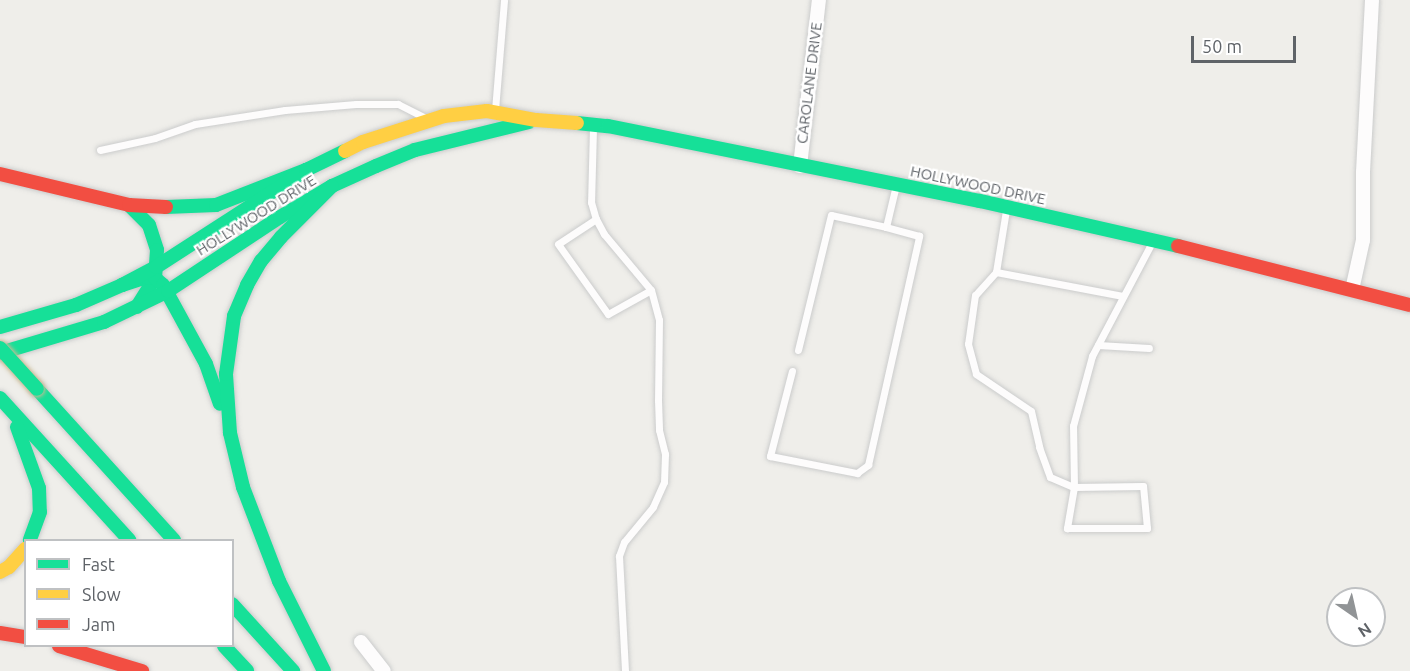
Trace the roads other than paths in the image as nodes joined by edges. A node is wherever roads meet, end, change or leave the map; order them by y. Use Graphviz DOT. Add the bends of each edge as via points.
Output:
graph roads {
  1 [pos="504,0"];
  2 [pos="819,0"];
  3 [pos="1372,0"];
  4 [pos="495,112"];
  5 [pos="429,120"];
  6 [pos="536,120"];
  7 [pos="593,125"];
  8 [pos="100,150"];
  9 [pos="800,166"];
  10 [pos="306,170"];
  11 [pos="0,174"];
  12 [pos="896,185"];
  13 [pos="332,186"];
  14 [pos="129,205"];
  15 [pos="1006,207"];
  16 [pos="596,219"];
  17 [pos="886,227"];
  18 [pos="1153,240"];
  19 [pos="996,272"];
  20 [pos="156,273"];
  21 [pos="651,290"];
  22 [pos="1352,290"];
  23 [pos="168,291"];
  24 [pos="1123,296"];
  25 [pos="1410,305"];
  26 [pos="137,307"];
  27 [pos="0,327"];
  28 [pos="1098,345"];
  29 [pos="0,348"];
  30 [pos="1149,348"];
  31 [pos="798,350"];
  32 [pos="0,353"];
  33 [pos="792,371"];
  34 [pos="0,398"];
  35 [pos="10,410"];
  36 [pos="230,433"];
  37 [pos="1074,487"];
  38 [pos="30,539"];
  39 [pos="128,539"];
  40 [pos="173,539"];
  41 [pos="24,550"];
  42 [pos="0,572"];
  43 [pos="234,606"];
  44 [pos="0,633"];
  45 [pos="24,638"];
  46 [pos="361,642"];
  47 [pos="65,647"];
  48 [pos="226,647"];
  49 [pos="142,671"];
  50 [pos="248,671"];
  51 [pos="293,671"];
  52 [pos="324,671"];
  53 [pos="384,671"];
  54 [pos="625,671"];
  1 -- 4 [label="lane"];
  2 -- 9 [label="street, CAROLANE DRIVE"];
  3 -- 22 [label="street" via="1363,240"];
  4 -- 5 [label="main road, HOLLYWOOD DRIVE"];
  4 -- 6 [label="main road, HOLLYWOOD DRIVE"];
  5 -- 8 [label="lane" via="398,104 285,110 195,124"];
  5 -- 10 [label="main road, HOLLYWOOD DRIVE" via="363,142"];
  6 -- 7 [label="main road, HOLLYWOOD DRIVE"];
  6 -- 13 [label="main road, HOLLYWOOD DRIVE" via="415,150"];
  7 -- 9 [label="main road, HOLLYWOOD DRIVE"];
  7 -- 16 [label="lane" via="591,202"];
  9 -- 12 [label="main road, HOLLYWOOD DRIVE"];
  10 -- 14 [label="main road" via="216,205"];
  10 -- 20 [label="main road, HOLLYWOOD DRIVE"];
  11 -- 14 [label="main road"];
  12 -- 15 [label="main road, HOLLYWOOD DRIVE"];
  12 -- 17 [label="lane"];
  13 -- 23 [label="main road, HOLLYWOOD DRIVE"];
  13 -- 36 [label="main road" via="261,261 234,316 226,374"];
  14 -- 20 [label="main road" via="155,237"];
  15 -- 18 [label="main road, HOLLYWOOD DRIVE"];
  15 -- 19 [label="lane"];
  16 -- 21 [label="lane"];
  16 -- 21 [label="lane" via="558,244 608,314"];
  17 -- 31 [label="lane" via="831,215"];
  17 -- 33 [label="lane" via="919,236 868,465 857,473 770,456"];
  18 -- 22 [label="main road, HOLLYWOOD DRIVE"];
  18 -- 24 [label="lane"];
  19 -- 24 [label="lane"];
  19 -- 37 [label="lane" via="975,295 968,344 976,374 1031,411 1050,477"];
  20 -- 23 [label="main road"];
  20 -- 26 [label="main road"];
  20 -- 27 [label="main road" via="76,305"];
  21 -- 54 [label="lane" via="659,320 658,400 665,454 664,482 653,507 624,542 619,556"];
  22 -- 25 [label="main road, HOLLYWOOD DRIVE"];
  23 -- 26 [label="main road, HOLLYWOOD DRIVE"];
  23 -- 36 [label="main road" via="206,364"];
  24 -- 28 [label="lane"];
  26 -- 32 [label="main road, HOLLYWOOD DRIVE" via="56,338"];
  28 -- 30 [label="lane"];
  28 -- 37 [label="lane" via="1073,426"];
  29 -- 40 [label="main road, bridge"];
  34 -- 35 [label="main road"];
  35 -- 38 [label="main road" via="39,488 40,512"];
  35 -- 39 [label="main road"];
  36 -- 52 [label="main road" via="258,529"];
  37 -- 37 [label="lane" via="1143,486 1147,528 1067,528"];
  41 -- 42 [label="main road"];
  43 -- 51 [label="main road"];
  44 -- 45 [label="main road"];
  46 -- 53 [label="street"];
  47 -- 49 [label="main road"];
  48 -- 50 [label="main road"];
}
